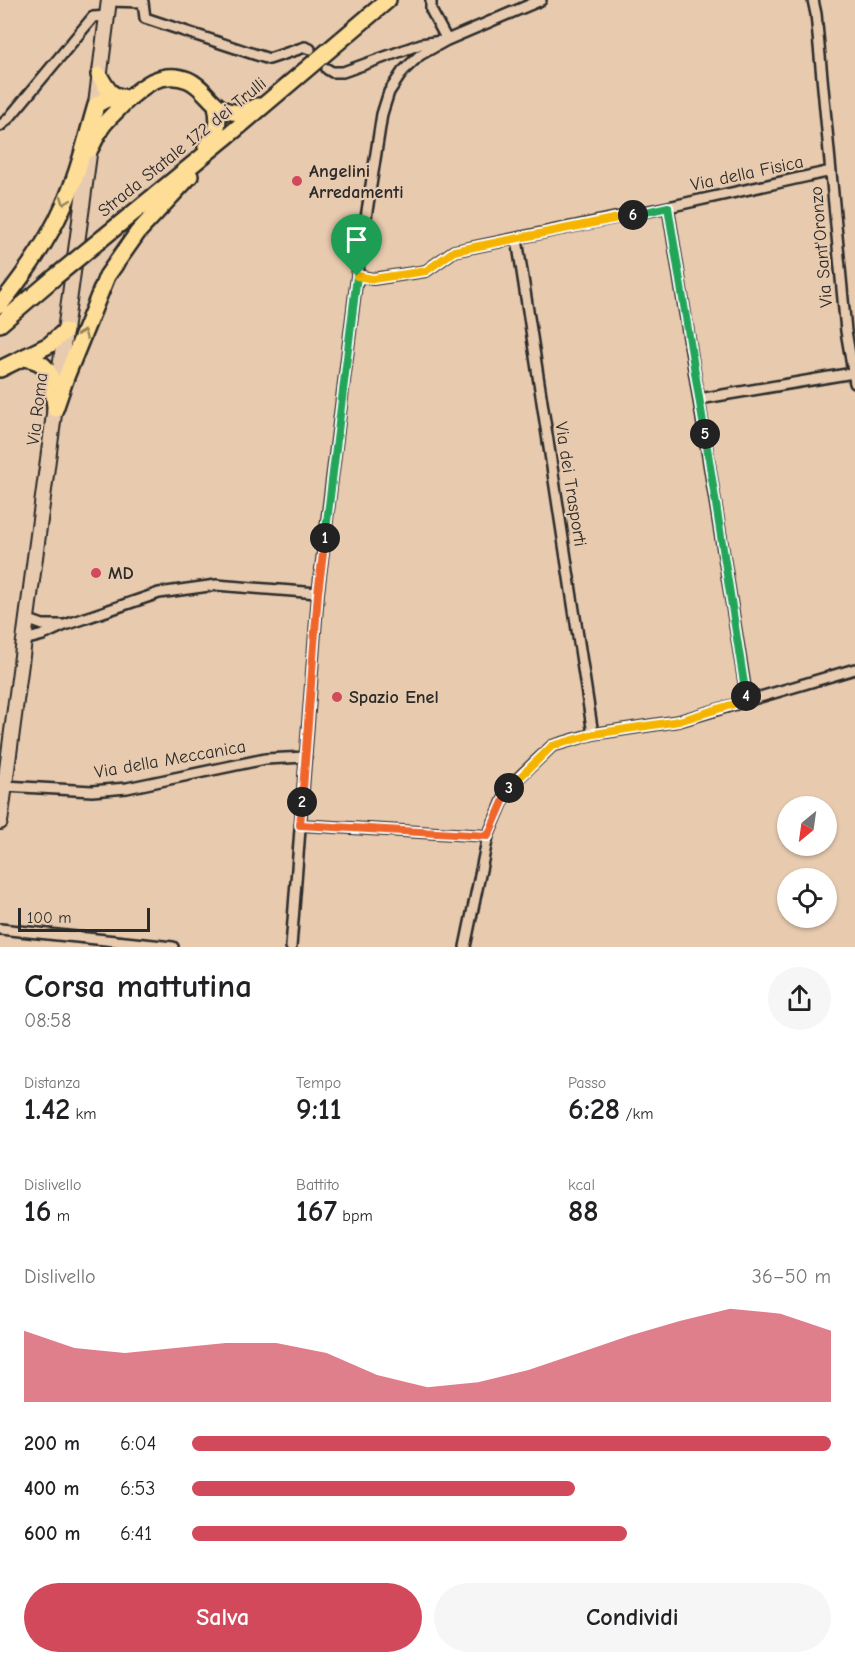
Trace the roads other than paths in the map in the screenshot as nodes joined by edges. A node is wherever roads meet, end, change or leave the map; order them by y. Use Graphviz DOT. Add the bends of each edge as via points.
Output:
graph roads {
  1 [pos="388,0"];
  2 [pos="431,0"];
  3 [pos="541,0"];
  4 [pos="813,0"];
  5 [pos="109,1"];
  6 [pos="143,1"];
  7 [pos="107,16"];
  8 [pos="447,40"];
  9 [pos="310,49"];
  10 [pos="394,54"];
  11 [pos="327,69"];
  12 [pos="403,71"];
  13 [pos="99,75"];
  14 [pos="126,96"];
  15 [pos="267,103"];
  16 [pos="96,105"];
  17 [pos="216,105"];
  18 [pos="0,126"];
  19 [pos="236,129"];
  20 [pos="90,149"];
  21 [pos="192,165"];
  22 [pos="831,171"];
  23 [pos="668,207"];
  24 [pos="517,239"];
  25 [pos="357,276"];
  26 [pos="0,304"];
  27 [pos="0,324"];
  28 [pos="64,331"];
  29 [pos="24,358"];
  30 [pos="0,369"];
  31 [pos="854,378"];
  32 [pos="699,399"];
  33 [pos="55,409"];
  34 [pos="318,593"];
  35 [pos="26,619"];
  36 [pos="65,625"];
  37 [pos="24,640"];
  38 [pos="855,669"];
  39 [pos="747,700"];
  40 [pos="594,734"];
  41 [pos="306,757"];
  42 [pos="5,786"];
  43 [pos="0,822"];
  44 [pos="300,825"];
  45 [pos="488,836"];
  46 [pos="0,929"];
  47 [pos="173,947"];
  48 [pos="291,947"];
  49 [pos="465,947"];
  1 -- 15 [label="main road, Strada Statale 172 dei Trulli"];
  2 -- 8 [label="street" via="431,10"];
  3 -- 8 [label="street"];
  4 -- 22 [label="street, Via Sant'Oronzo"];
  5 -- 6 [label="street"];
  5 -- 7 [label="street, Via Roma"];
  6 -- 9 [label="street" via="145,18 268,59 305,47"];
  7 -- 13 [label="street, Via Roma"];
  7 -- 18 [label="street" via="93,17"];
  8 -- 10 [label="street" via="420,44"];
  8 -- 12 [label="street" via="420,55"];
  10 -- 11 [label="street" via="343,72"];
  10 -- 12 [label="street"];
  12 -- 25 [label="street" via="389,92 382,114"];
  13 -- 14 [label="main road" via="109,92"];
  13 -- 16 [label="street, Via Roma"];
  14 -- 16 [label="main road"];
  14 -- 17 [label="main road" via="148,82 174,76 189,80"];
  14 -- 20 [label="main road"];
  15 -- 17 [label="main road" via="241,112"];
  15 -- 19 [label="main road, Strada Statale 172 dei Trulli"];
  16 -- 20 [label="street, Via Roma"];
  16 -- 26 [label="main road, one-way" via="64,205 24,276"];
  17 -- 21 [label="main road" via="216,134"];
  19 -- 21 [label="main road, Strada Statale 172 dei Trulli"];
  33 -- 19 [label="main road, one-way" via="107,276 138,232"];
  20 -- 28 [label="street, Via Roma"];
  21 -- 27 [label="main road, Strada Statale 172 dei Trulli, bridge"];
  22 -- 23 [label="street, Via della Fisica"];
  22 -- 31 [label="street, Via Sant'Oronzo"];
  23 -- 24 [label="street, Via della Fisica"];
  23 -- 32 [label="street"];
  24 -- 25 [label="street, Via della Fisica" via="454,251 426,271 373,279"];
  24 -- 40 [label="street, Via dei Trasporti"];
  25 -- 34 [label="street"];
  28 -- 29 [label="main road" via="49,345"];
  28 -- 33 [label="street, Via Roma"];
  29 -- 30 [label="main road"];
  29 -- 33 [label="main road" via="45,365 51,375"];
  31 -- 32 [label="street"];
  32 -- 39 [label="street"];
  33 -- 35 [label="street, Via Roma"];
  34 -- 36 [label="street" via="216,585 159,593"];
  34 -- 41 [label="street"];
  35 -- 36 [label="street" via="43,625"];
  35 -- 37 [label="street, Via Roma"];
  36 -- 37 [label="street"];
  37 -- 42 [label="street, Via Roma"];
  38 -- 39 [label="street"];
  39 -- 40 [label="street" via="679,721"];
  40 -- 45 [label="street" via="552,746 509,788"];
  41 -- 42 [label="street, Via della Meccanica" via="265,759 127,788 92,791"];
  41 -- 44 [label="street"];
  42 -- 43 [label="street, Via Roma"];
  44 -- 45 [label="street"];
  44 -- 48 [label="street"];
  45 -- 49 [label="street"];
  46 -- 47 [label="street"];
}
